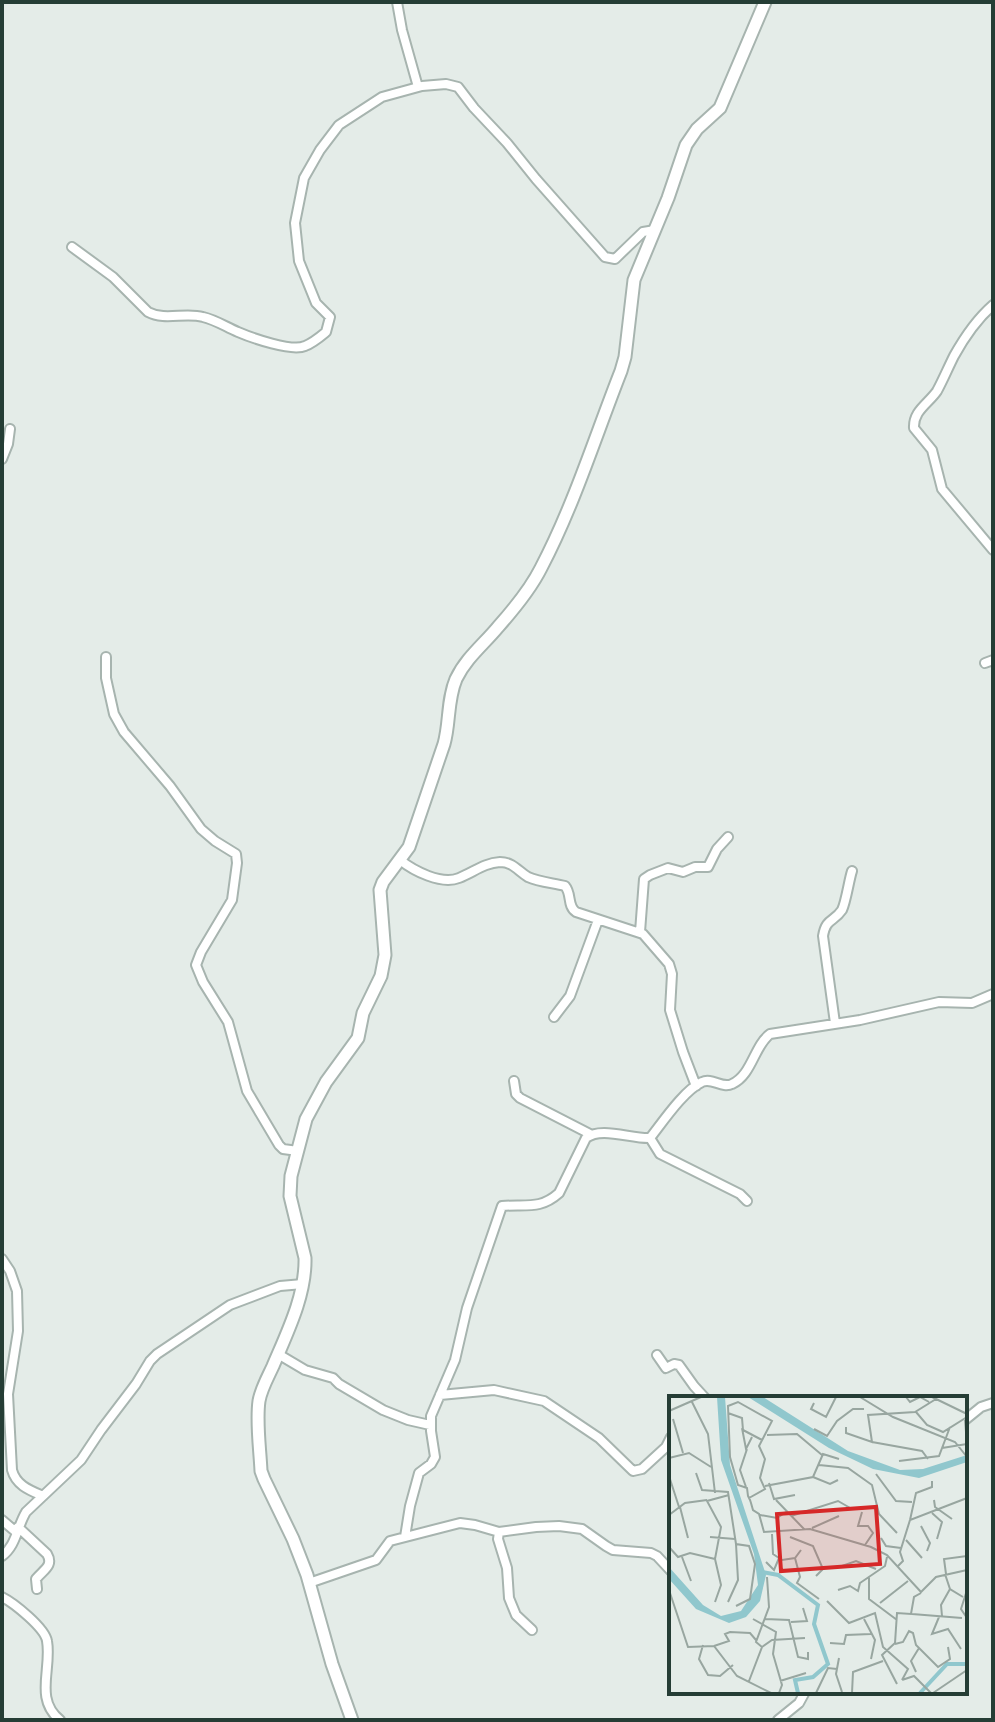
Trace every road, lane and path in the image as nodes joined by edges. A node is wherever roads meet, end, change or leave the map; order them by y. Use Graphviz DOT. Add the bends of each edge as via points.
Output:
graph roads {
  1 [pos="397,2"];
  2 [pos="765,2"];
  3 [pos="418,87"];
  4 [pos="655,230"];
  5 [pos="72,247"];
  6 [pos="993,305"];
  7 [pos="10,429"];
  8 [pos="2,459"];
  9 [pos="993,550"];
  10 [pos="106,657"];
  11 [pos="728,837"];
  12 [pos="400,860"];
  13 [pos="852,871"];
  14 [pos="598,920"];
  15 [pos="640,932"];
  16 [pos="993,994"];
  17 [pos="554,1017"];
  18 [pos="835,1023"];
  19 [pos="514,1081"];
  20 [pos="696,1086"];
  21 [pos="590,1134"];
  22 [pos="650,1138"];
  23 [pos="298,1151"];
  24 [pos="747,1201"];
  25 [pos="2,1259"];
  26 [pos="303,1284"];
  27 [pos="278,1354"];
  28 [pos="657,1355"];
  29 [pos="440,1395"];
  30 [pos="703,1396"];
  31 [pos="993,1403"];
  32 [pos="967,1418"];
  33 [pos="430,1425"];
  34 [pos="669,1441"];
  35 [pos="43,1496"];
  36 [pos="2,1520"];
  37 [pos="17,1530"];
  38 [pos="499,1532"];
  39 [pos="405,1537"];
  40 [pos="2,1556"];
  41 [pos="669,1569"];
  42 [pos="309,1583"];
  43 [pos="37,1589"];
  44 [pos="2,1597"];
  45 [pos="532,1630"];
  46 [pos="804,1694"];
  47 [pos="60,1720"];
  48 [pos="352,1720"];
  49 [pos="778,1720"];
  1 -- 3 [label="street"];
  2 -- 4 [label="street" via="720,108 686,145"];
  3 -- 4 [label="street" via="458,87 605,257 615,259 643,232"];
  3 -- 5 [label="street" via="382,97 339,125 304,178 295,223 299,261 316,303 330,317 326,332 306,346 255,338 206,317 154,315"];
  4 -- 12 [label="street" via="634,280 621,371 579,485 534,582 455,682 448,732"];
  6 -- 9 [label="street" via="956,352 913,424 932,450 942,489"];
  7 -- 8 [label="street"];
  10 -- 23 [label="street" via="114,714 124,732 201,829 236,854 232,900 201,952 197,969 228,1022 254,1103 279,1145"];
  11 -- 15 [label="street" via="708,867 683,872 668,868 644,879"];
  12 -- 14 [label="street" via="447,880 484,865 511,864 526,876 565,886 573,910"];
  12 -- 23 [label="street" via="380,890 385,933 381,976 363,1013 358,1038 306,1119"];
  13 -- 18 [label="street" via="841,912 827,923 823,936"];
  14 -- 15 [label="street"];
  14 -- 17 [label="street" via="570,996"];
  15 -- 20 [label="street" via="671,967 670,1010"];
  16 -- 18 [label="street" via="972,1003 939,1002"];
  18 -- 20 [label="street" via="770,1034 735,1082"];
  19 -- 21 [label="street" via="520,1098"];
  20 -- 22 [label="street"];
  21 -- 22 [label="street"];
  21 -- 29 [label="street" via="559,1193 534,1206 500,1209"];
  22 -- 24 [label="street" via="660,1154"];
  23 -- 26 [label="street" via="290,1186 305,1258"];
  25 -- 35 [label="street" via="17,1291 18,1331 8,1394 12,1470 19,1482"];
  26 -- 27 [label="street"];
  26 -- 35 [label="street" via="280,1286 230,1305 157,1354 81,1460"];
  27 -- 33 [label="street" via="333,1378 383,1410"];
  27 -- 42 [label="street" via="259,1403 261,1471"];
  28 -- 30 [label="street" via="666,1368 679,1365"];
  29 -- 33 [label="street"];
  29 -- 34 [label="street" via="494,1390 544,1401 599,1438 633,1471 642,1469"];
  31 -- 32 [label="street"];
  33 -- 39 [label="street" via="435,1457 419,1473"];
  35 -- 37 [label="street"];
  36 -- 37 [label="street"];
  37 -- 40 [label="street"];
  37 -- 43 [label="street" via="50,1559 36,1579"];
  38 -- 39 [label="street" via="460,1523"];
  38 -- 41 [label="street" via="582,1529 609,1548 651,1553"];
  38 -- 45 [label="street" via="509,1598 516,1615"];
  39 -- 42 [label="street" via="390,1541 376,1560"];
  42 -- 48 [label="street"];
  44 -- 47 [label="street" via="46,1636 44,1686"];
  46 -- 49 [label="street"];
}
